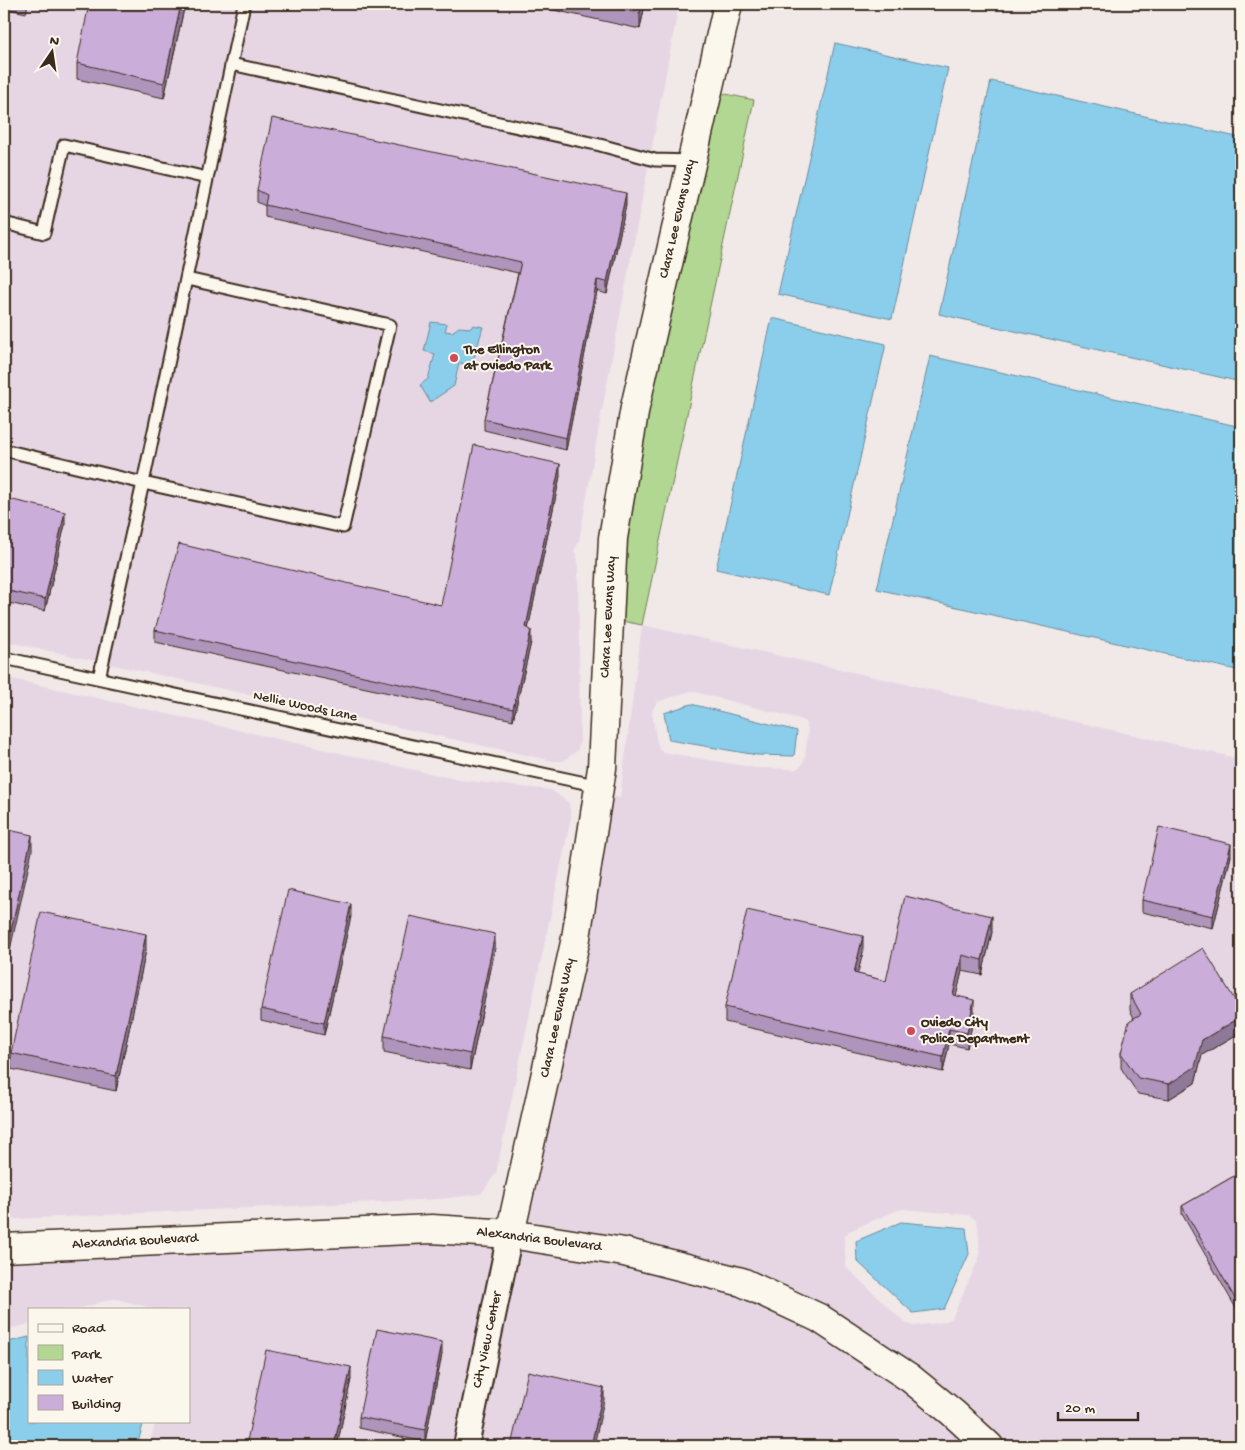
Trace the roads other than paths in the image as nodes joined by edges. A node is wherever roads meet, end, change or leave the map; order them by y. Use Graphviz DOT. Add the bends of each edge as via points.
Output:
graph roads {
  1 [pos="244,4"];
  2 [pos="728,4"];
  3 [pos="232,64"];
  4 [pos="692,161"];
  5 [pos="207,178"];
  6 [pos="4,223"];
  7 [pos="187,279"];
  8 [pos="4,450"];
  9 [pos="143,483"];
  10 [pos="4,658"];
  11 [pos="98,678"];
  12 [pos="599,786"];
  13 [pos="510,1234"];
  14 [pos="4,1248"];
  15 [pos="466,1446"];
  16 [pos="989,1446"];
  1 -- 3 [label="lane"];
  2 -- 4 [label="street, Clara Lee Evans Way"];
  3 -- 4 [label="lane" via="655,160"];
  3 -- 5 [label="lane"];
  4 -- 12 [label="street, Clara Lee Evans Way" via="635,407 613,538"];
  5 -- 6 [label="lane" via="64,145 44,233"];
  5 -- 7 [label="lane"];
  7 -- 9 [label="lane"];
  7 -- 9 [label="lane" via="390,325 343,527"];
  8 -- 9 [label="lane"];
  9 -- 11 [label="lane"];
  10 -- 11 [label="lane, Nellie Woods Lane"];
  11 -- 12 [label="lane, Nellie Woods Lane"];
  12 -- 13 [label="street, Clara Lee Evans Way" via="576,938"];
  13 -- 14 [label="street, Alexandria Boulevard" via="432,1229"];
  13 -- 15 [label="street, City View Center"];
  13 -- 16 [label="street, Alexandria Boulevard" via="624,1252 742,1282 819,1318 910,1378"];
}
